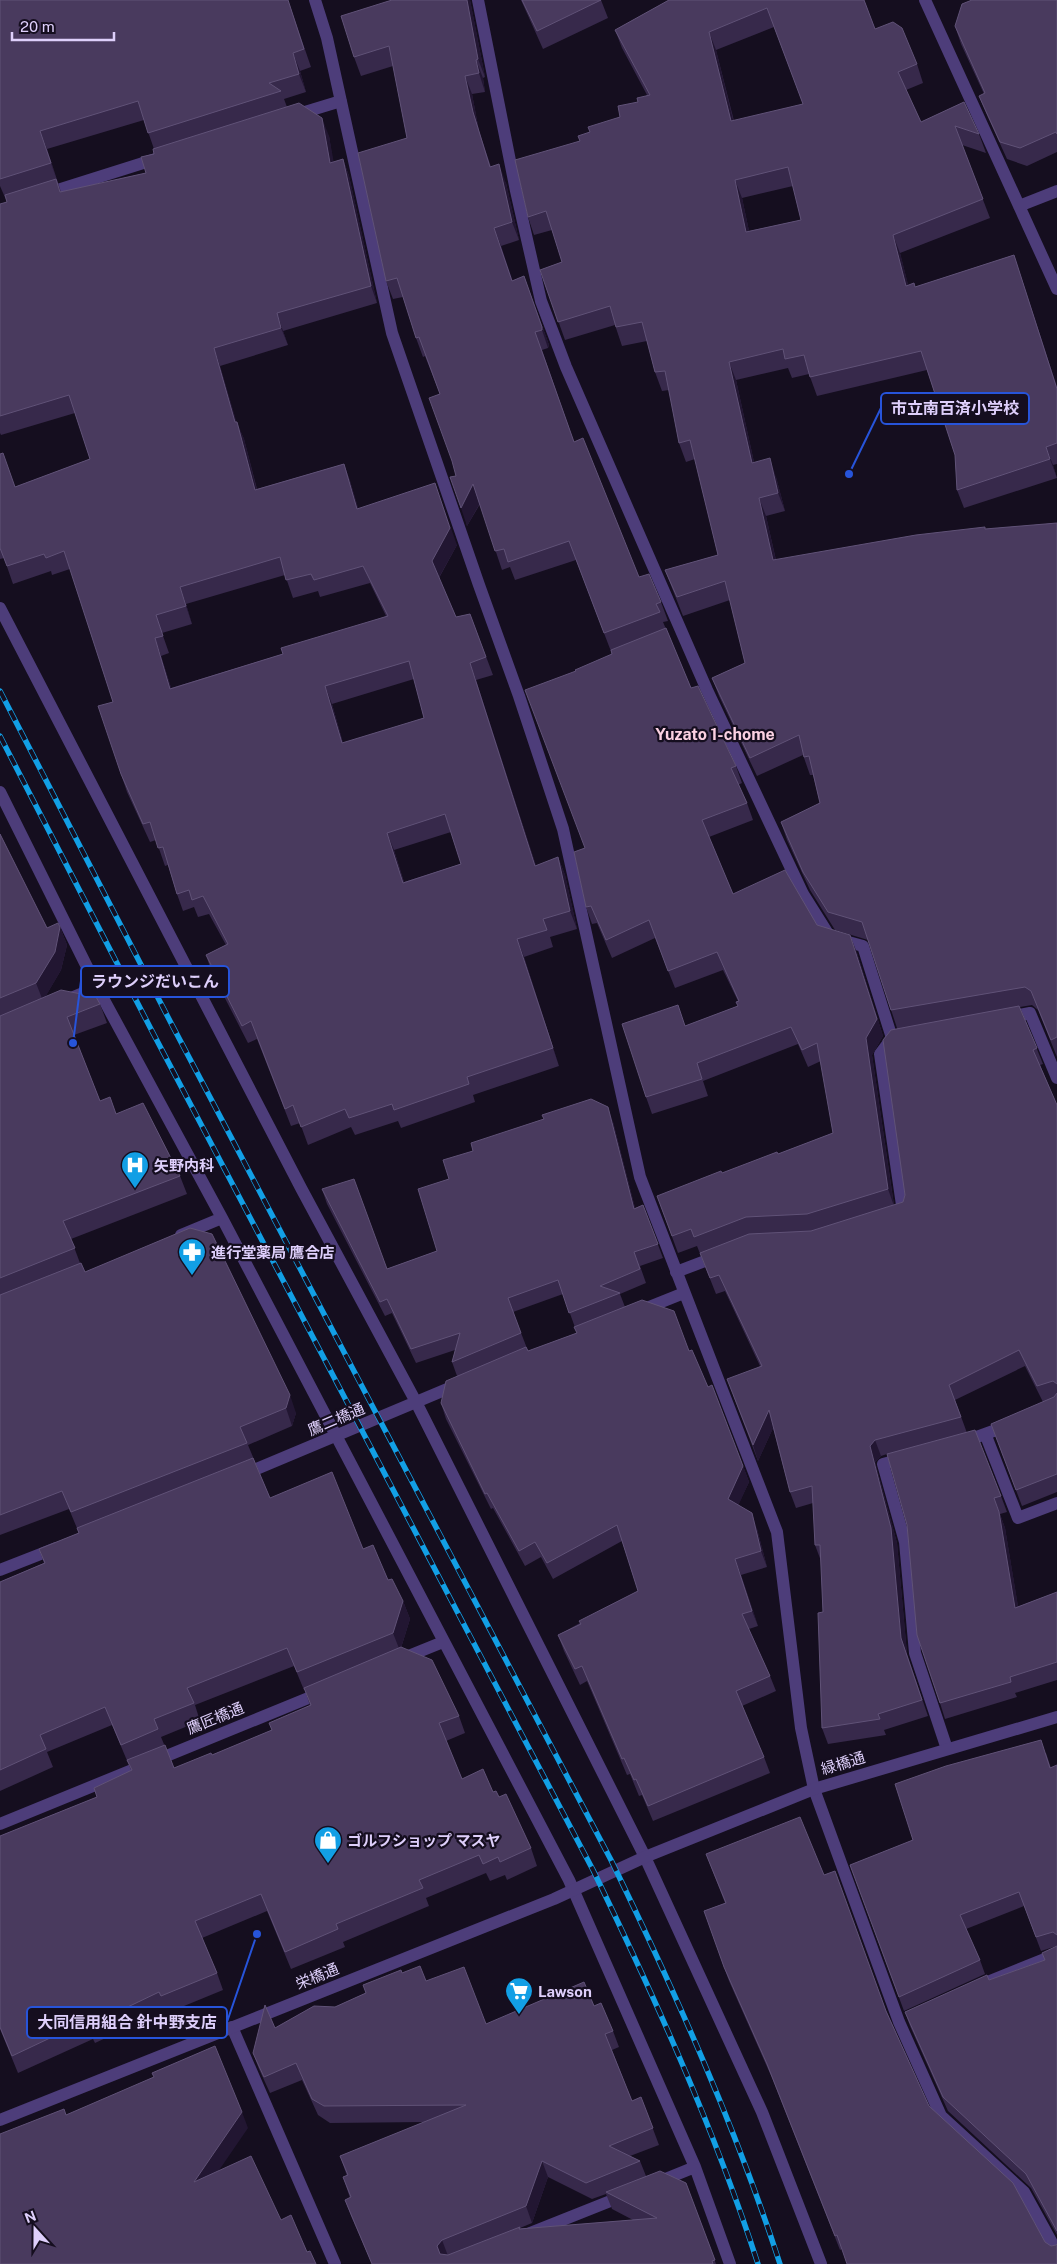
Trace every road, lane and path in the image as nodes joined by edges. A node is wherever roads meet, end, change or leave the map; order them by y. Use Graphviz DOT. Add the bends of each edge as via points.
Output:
graph roads {
  1 [pos="315,0"];
  2 [pos="478,0"];
  3 [pos="925,0"];
  4 [pos="341,101"];
  5 [pos="284,119"];
  6 [pos="170,155"];
  7 [pos="1057,190"];
  8 [pos="28,199"];
  9 [pos="1018,206"];
  10 [pos="1057,289"];
  11 [pos="0,608"];
  12 [pos="0,792"];
  13 [pos="97,987"];
  14 [pos="53,1006"];
  15 [pos="991,1020"];
  16 [pos="912,1035"];
  17 [pos="892,1038"];
  18 [pos="1057,1078"];
  19 [pos="222,1218"];
  20 [pos="886,1218"];
  21 [pos="167,1240"];
  22 [pos="727,1252"];
  23 [pos="676,1272"];
  24 [pos="684,1293"];
  25 [pos="630,1314"];
  26 [pos="470,1380"];
  27 [pos="416,1402"];
  28 [pos="1022,1420"];
  29 [pos="986,1436"];
  30 [pos="335,1437"];
  31 [pos="948,1446"];
  32 [pos="920,1454"];
  33 [pos="227,1480"];
  34 [pos="1057,1503"];
  35 [pos="72,1542"];
  36 [pos="0,1570"];
  37 [pos="443,1642"];
  38 [pos="388,1665"];
  39 [pos="332,1688"];
  40 [pos="1057,1717"];
  41 [pos="947,1749"];
  42 [pos="814,1789"];
  43 [pos="0,1824"];
  44 [pos="645,1857"];
  45 [pos="574,1891"];
  46 [pos="1057,1954"];
  47 [pos="975,1987"];
  48 [pos="232,2027"];
  49 [pos="0,2120"];
  50 [pos="695,2167"];
  51 [pos="650,2185"];
  52 [pos="632,2192"];
  53 [pos="514,2239"];
  54 [pos="1057,2252"];
  55 [pos="335,2264"];
  56 [pos="730,2264"];
  57 [pos="821,2264"];
  1 -- 4 [label="street"];
  2 -- 17 [label="street" via="516,191 542,301 566,367 677,635 803,894 830,937 863,946"];
  3 -- 9 [label="street"];
  4 -- 5 [label="street"];
  4 -- 23 [label="street" via="392,333 479,585 524,694 563,829 640,1177"];
  6 -- 8 [label="street"];
  7 -- 9 [label="street"];
  9 -- 10 [label="street"];
  11 -- 27 [label="street" via="300,1188"];
  12 -- 13 [label="street"];
  13 -- 14 [label="street"];
  13 -- 19 [label="street"];
  15 -- 18 [label="street" via="1030,1014"];
  16 -- 17 [label="street"];
  17 -- 20 [label="street" via="880,1054 903,1212"];
  19 -- 21 [label="street"];
  19 -- 30 [label="street"];
  22 -- 23 [label="street"];
  23 -- 24 [label="street"];
  24 -- 25 [label="street"];
  24 -- 42 [label="street" via="777,1532 801,1728"];
  26 -- 27 [label="street, 鷹二橋通"];
  27 -- 30 [label="street, 鷹二橋通"];
  27 -- 44 [label="street"];
  28 -- 29 [label="street"];
  29 -- 31 [label="street"];
  29 -- 34 [label="street" via="1018,1518"];
  30 -- 33 [label="street, 鷹二橋通"];
  30 -- 37 [label="street"];
  32 -- 41 [label="street" via="882,1464 905,1542 915,1653"];
  35 -- 36 [label="street"];
  37 -- 38 [label="street"];
  37 -- 45 [label="street"];
  39 -- 43 [label="street, 鷹匠橋通"];
  40 -- 41 [label="street, 緑橋通"];
  41 -- 42 [label="street, 緑橋通"];
  42 -- 44 [label="street, 緑橋通"];
  42 -- 54 [label="street" via="941,2116 1024,2192"];
  44 -- 45 [label="street, 栄橋通"];
  44 -- 57 [label="street" via="762,2112"];
  45 -- 48 [label="street, 栄橋通"];
  45 -- 50 [label="street"];
  46 -- 47 [label="street"];
  48 -- 49 [label="street, 栄橋通"];
  48 -- 55 [label="street"];
  50 -- 51 [label="street"];
  50 -- 56 [label="street"];
  52 -- 53 [label="street"];
}
